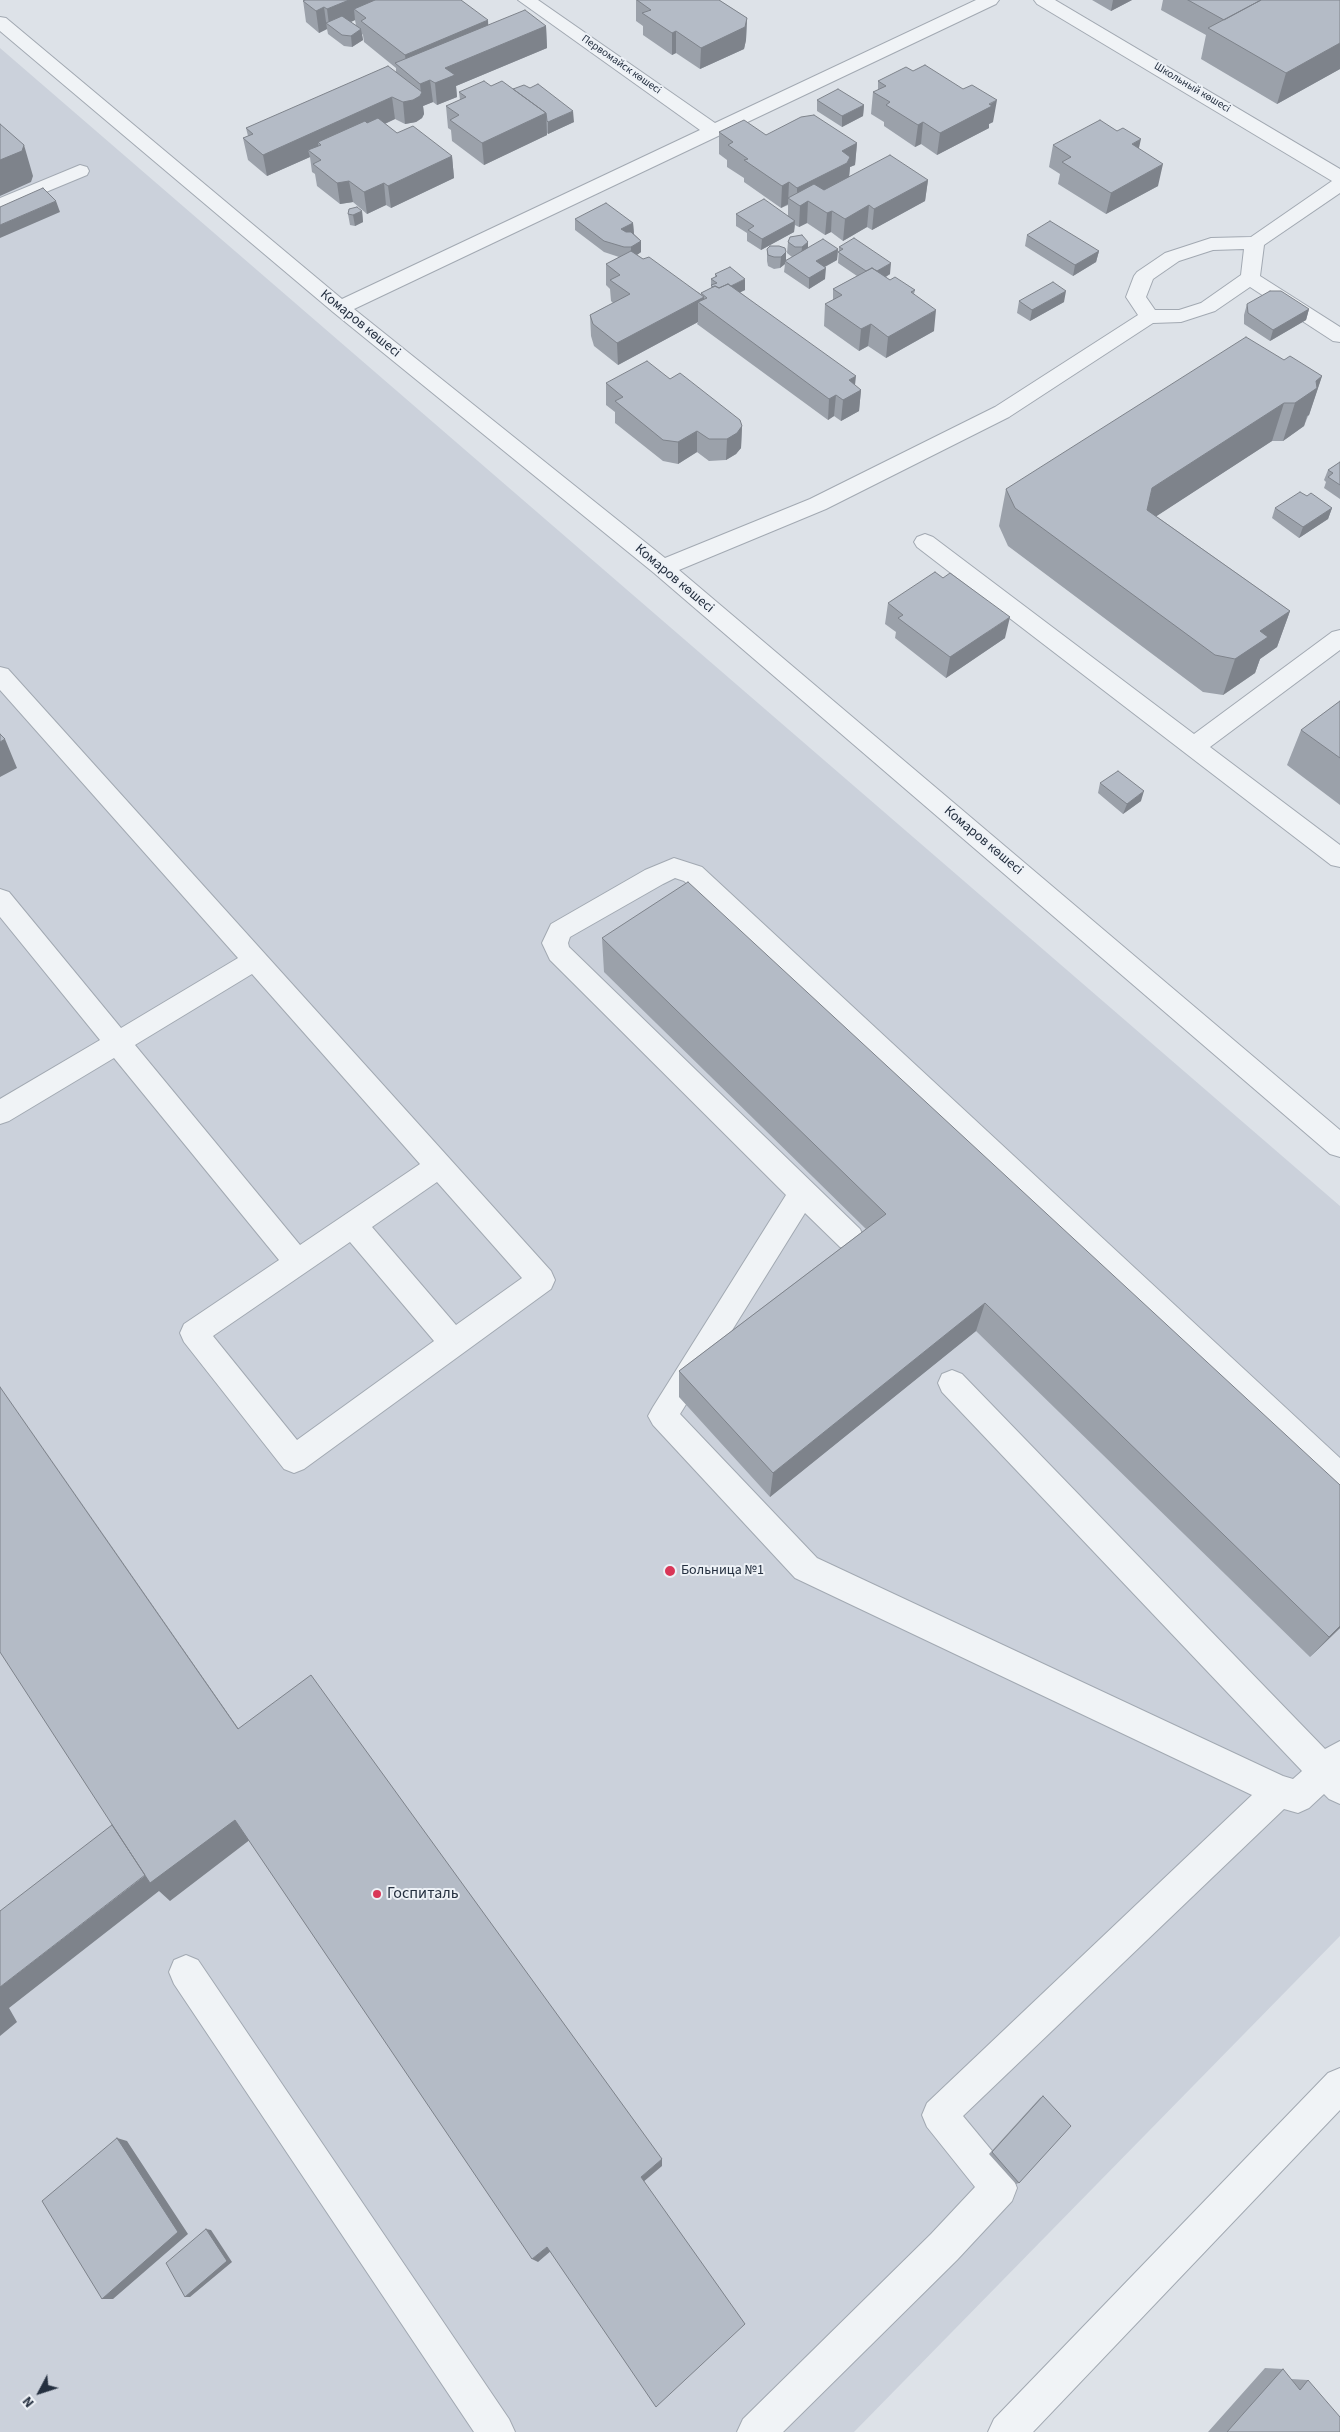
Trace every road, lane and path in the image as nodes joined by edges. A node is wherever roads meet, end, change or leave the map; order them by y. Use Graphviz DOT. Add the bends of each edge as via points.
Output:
graph roads {
  1 [pos="527,0"];
  2 [pos="990,0"];
  3 [pos="1043,0"];
  4 [pos="0,22"];
  5 [pos="714,131"];
  6 [pos="80,171"];
  7 [pos="1340,177"];
  8 [pos="1340,184"];
  9 [pos="0,205"];
  10 [pos="1255,242"];
  11 [pos="1250,278"];
  12 [pos="340,308"];
  13 [pos="1149,317"];
  14 [pos="1340,336"];
  15 [pos="925,542"];
  16 [pos="662,568"];
  17 [pos="1340,638"];
  18 [pos="0,675"];
  19 [pos="1193,747"];
  20 [pos="1340,858"];
  21 [pos="0,899"];
  22 [pos="255,960"];
  23 [pos="116,1043"];
  24 [pos="0,1113"];
  25 [pos="1340,1146"];
  26 [pos="439,1166"];
  27 [pos="802,1193"];
  28 [pos="353,1225"];
  29 [pos="850,1238"];
  30 [pos="298,1263"];
  31 [pos="454,1343"];
  32 [pos="952,1383"];
  33 [pos="1340,1478"];
  34 [pos="1335,1772"];
  35 [pos="1279,1791"];
  36 [pos="186,1972"];
  37 [pos="1340,2085"];
  38 [pos="496,2432"];
  39 [pos="756,2432"];
  40 [pos="1007,2432"];
  1 -- 5 [label="street, Первомайск көшесі"];
  2 -- 5 [label="street"];
  3 -- 7 [label="street, Школьный көшесі"];
  4 -- 12 [label="street, Комаров көшесі"];
  5 -- 12 [label="street"];
  6 -- 9 [label="street"];
  8 -- 10 [label="street"];
  10 -- 11 [label="street"];
  10 -- 13 [label="street" via="1211,244 1172,257 1144,276 1136,297"];
  11 -- 13 [label="street" via="1208,306 1181,316"];
  11 -- 14 [label="street"];
  12 -- 16 [label="street, Комаров көшесі"];
  13 -- 16 [label="street" via="1002,412 818,504"];
  15 -- 19 [label="street"];
  16 -- 25 [label="street, Комаров көшесі"];
  17 -- 19 [label="street"];
  18 -- 22 [label="street"];
  19 -- 20 [label="street"];
  21 -- 23 [label="street"];
  22 -- 23 [label="street"];
  22 -- 26 [label="street"];
  23 -- 24 [label="street"];
  23 -- 30 [label="street"];
  26 -- 28 [label="street"];
  26 -- 31 [label="street" via="541,1280"];
  27 -- 29 [label="street"];
  27 -- 33 [label="street" via="559,953 555,943 560,931 674,868 693,874"];
  27 -- 35 [label="street" via="663,1416 806,1568"];
  28 -- 30 [label="street"];
  28 -- 31 [label="street"];
  30 -- 31 [label="street" via="194,1333 294,1459"];
  32 -- 34 [label="street"];
  34 -- 35 [label="street" via="1298,1797"];
  35 -- 39 [label="street" via="939,2115 1000,2188"];
  36 -- 38 [label="street"];
  37 -- 40 [label="street"];
}
